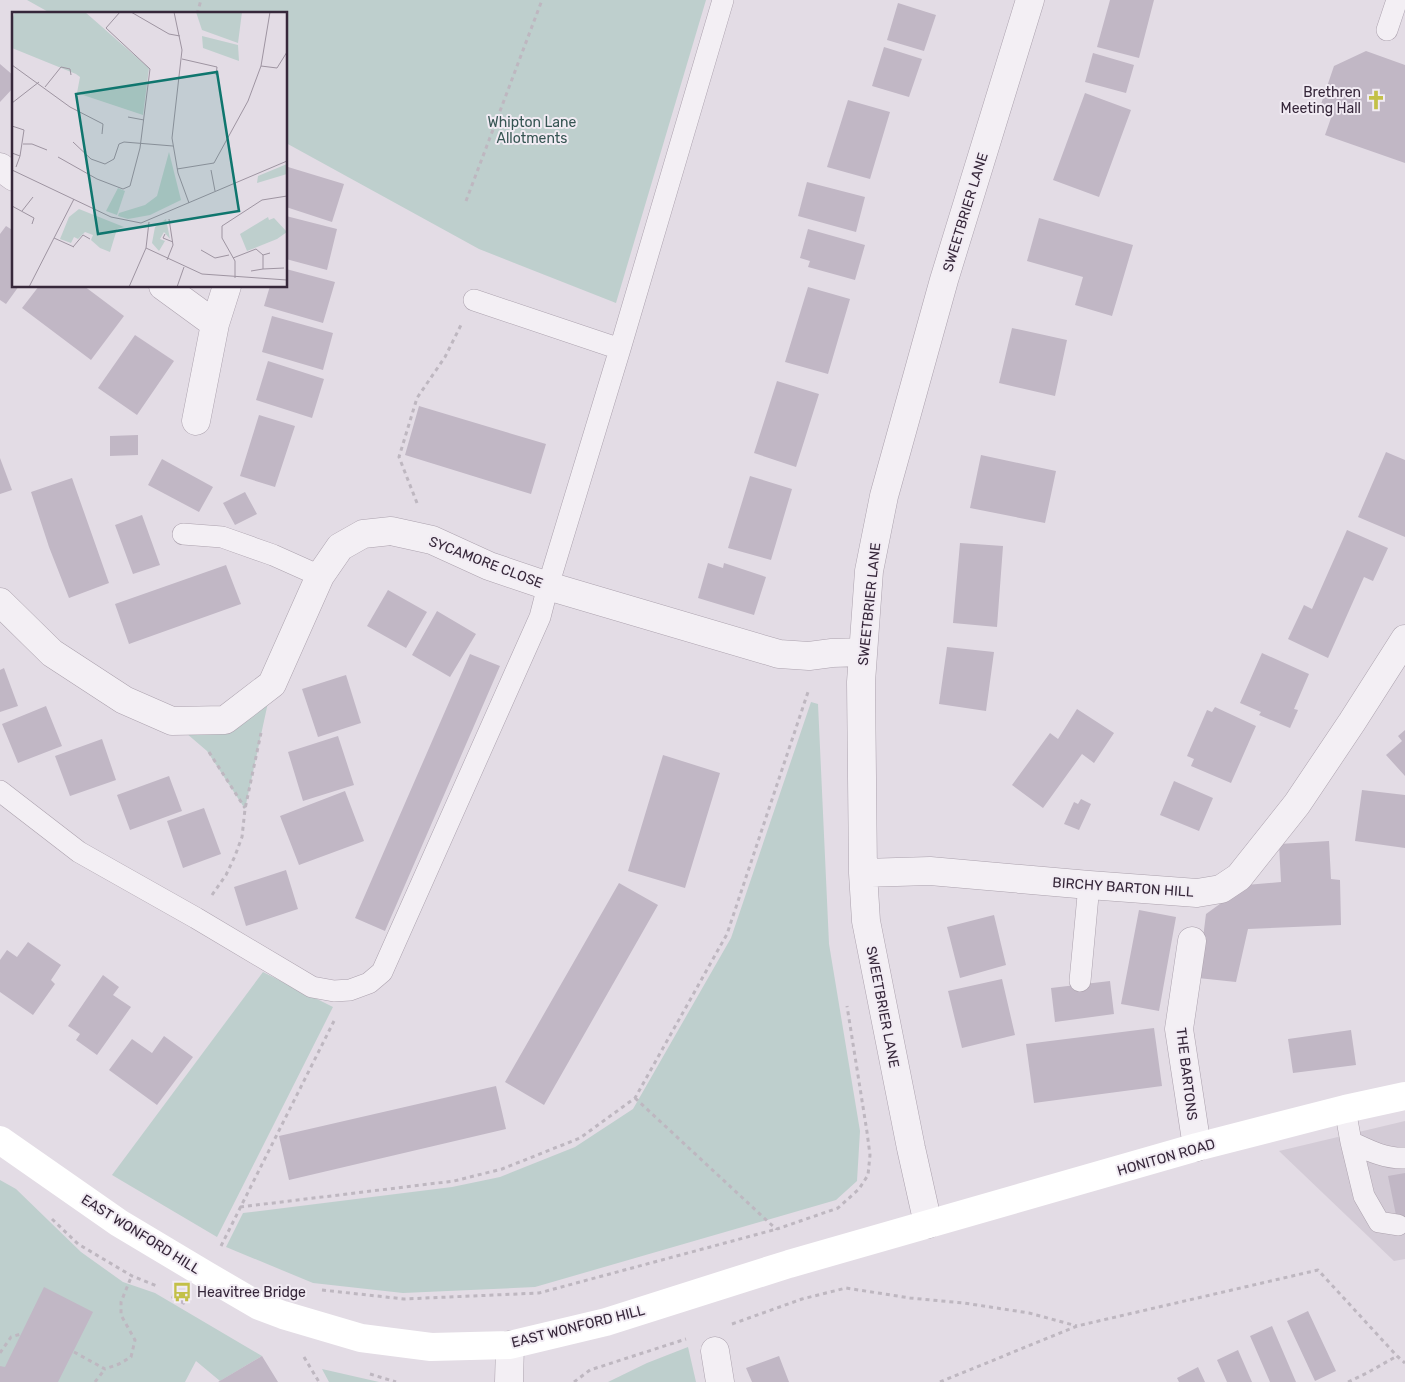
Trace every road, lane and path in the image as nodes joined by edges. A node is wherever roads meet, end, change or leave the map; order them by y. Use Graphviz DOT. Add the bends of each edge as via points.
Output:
graph roads {
  1 [pos="542,0"];
  2 [pos="723,0"];
  3 [pos="1030,0"];
  4 [pos="1397,0"];
  5 [pos="1387,30"];
  6 [pos="0,167"];
  7 [pos="12,176"];
  8 [pos="466,201"];
  9 [pos="166,288"];
  10 [pos="226,288"];
  11 [pos="474,300"];
  12 [pos="215,324"];
  13 [pos="620,350"];
  14 [pos="196,421"];
  15 [pos="183,534"];
  16 [pos="432,540"];
  17 [pos="320,576"];
  18 [pos="548,586"];
  19 [pos="0,602"];
  20 [pos="1405,639"];
  21 [pos="863,652"];
  22 [pos="809,689"];
  23 [pos="172,721"];
  24 [pos="262,732"];
  25 [pos="0,791"];
  26 [pos="245,809"];
  27 [pos="862,873"];
  28 [pos="1088,885"];
  29 [pos="196,918"];
  30 [pos="1192,941"];
  31 [pos="1080,981"];
  32 [pos="350,990"];
  33 [pos="847,1006"];
  34 [pos="1405,1096"];
  35 [pos="635,1098"];
  36 [pos="1345,1109"];
  37 [pos="0,1140"];
  38 [pos="1351,1142"];
  39 [pos="1197,1148"];
  40 [pos="1405,1158"];
  41 [pos="240,1207"];
  42 [pos="928,1224"];
  43 [pos="1398,1225"];
  44 [pos="777,1229"];
  45 [pos="152,1243"];
  46 [pos="789,1264"];
  47 [pos="206,1275"];
  48 [pos="318,1290"];
  49 [pos="726,1326"];
  50 [pos="1077,1326"];
  51 [pos="21,1334"];
  52 [pos="690,1338"];
  53 [pos="510,1345"];
  54 [pos="715,1351"];
  55 [pos="74,1352"];
  56 [pos="0,1353"];
  57 [pos="302,1354"];
  58 [pos="1397,1356"];
  59 [pos="1405,1363"];
  60 [pos="105,1369"];
  61 [pos="95,1382"];
  62 [pos="319,1382"];
  63 [pos="509,1382"];
  64 [pos="574,1382"];
  65 [pos="720,1382"];
  66 [pos="940,1382"];
  67 [pos="1348,1382"];
  1 -- 8 [label="path"];
  2 -- 13 [label="lane"];
  3 -- 21 [label="street, SWEETBRIER LANE" via="944,280 884,496 870,571"];
  4 -- 5 [label="lane"];
  6 -- 7 [label="street"];
  9 -- 12 [label="street"];
  10 -- 12 [label="street"];
  11 -- 13 [label="lane"];
  11 -- 16 [label="path" via="445,357 417,398 399,456"];
  12 -- 14 [label="street"];
  13 -- 18 [label="lane"];
  15 -- 17 [label="lane" via="222,537"];
  16 -- 17 [label="street, SYCAMORE CLOSE" via="391,531 363,534 340,547"];
  16 -- 18 [label="street, SYCAMORE CLOSE" via="489,566"];
  17 -- 23 [label="street, SYCAMORE CLOSE" via="272,684 225,720"];
  18 -- 21 [label="street, SYCAMORE CLOSE" via="779,654 809,656"];
  18 -- 32 [label="lane" via="540,618 382,972 369,984"];
  19 -- 23 [label="street, SYCAMORE CLOSE" via="52,653 124,700"];
  20 -- 28 [label="street, BIRCHY BARTON HILL" via="1297,804 1239,877 1221,889 1197,893"];
  21 -- 27 [label="street, SWEETBRIER LANE"];
  22 -- 35 [label="path" via="727,934"];
  23 -- 26 [label="path" via="207,751"];
  24 -- 26 [label="path"];
  25 -- 29 [label="lane" via="79,852"];
  26 -- 29 [label="path" via="242,837 235,856"];
  27 -- 28 [label="street, BIRCHY BARTON HILL" via="930,871"];
  27 -- 42 [label="street, SWEETBRIER LANE" via="866,921"];
  28 -- 31 [label="lane"];
  29 -- 32 [label="lane" via="312,987"];
  30 -- 39 [label="street, THE BARTONS" via="1179,1028"];
  32 -- 41 [label="path"];
  33 -- 44 [label="path" via="870,1155 868,1175 859,1189 838,1208"];
  34 -- 36 [label="main road, HONITON ROAD"];
  35 -- 41 [label="path" via="580,1138 502,1169 454,1181"];
  35 -- 44 [label="path"];
  36 -- 38 [label="lane"];
  36 -- 39 [label="main road, HONITON ROAD"];
  37 -- 45 [label="main road, EAST WONFORD HILL"];
  38 -- 40 [label="lane" via="1377,1155"];
  38 -- 43 [label="lane" via="1364,1196 1378,1222"];
  39 -- 42 [label="main road, HONITON ROAD"];
  41 -- 47 [label="path"];
  42 -- 46 [label="main road, EAST WONFORD HILL"];
  44 -- 46 [label="path"];
  44 -- 48 [label="path" via="539,1293 404,1299"];
  45 -- 47 [label="main road, EAST WONFORD HILL"];
  45 -- 60 [label="path" via="121,1302 121,1316 135,1340 132,1356"];
  46 -- 53 [label="main road, EAST WONFORD HILL" via="606,1322"];
  47 -- 53 [label="main road, EAST WONFORD HILL" via="283,1316 361,1338 431,1347"];
  49 -- 50 [label="path" via="802,1299 846,1288 964,1302 1029,1313"];
  50 -- 58 [label="path" via="1318,1270"];
  50 -- 66 [label="path"];
  51 -- 56 [label="path" via="11,1337"];
  52 -- 64 [label="path" via="590,1370"];
  53 -- 63 [label="street"];
  54 -- 65 [label="street"];
  55 -- 60 [label="path"];
  57 -- 62 [label="path"];
  58 -- 59 [label="path"];
  58 -- 67 [label="path"];
  60 -- 61 [label="path"];
}
